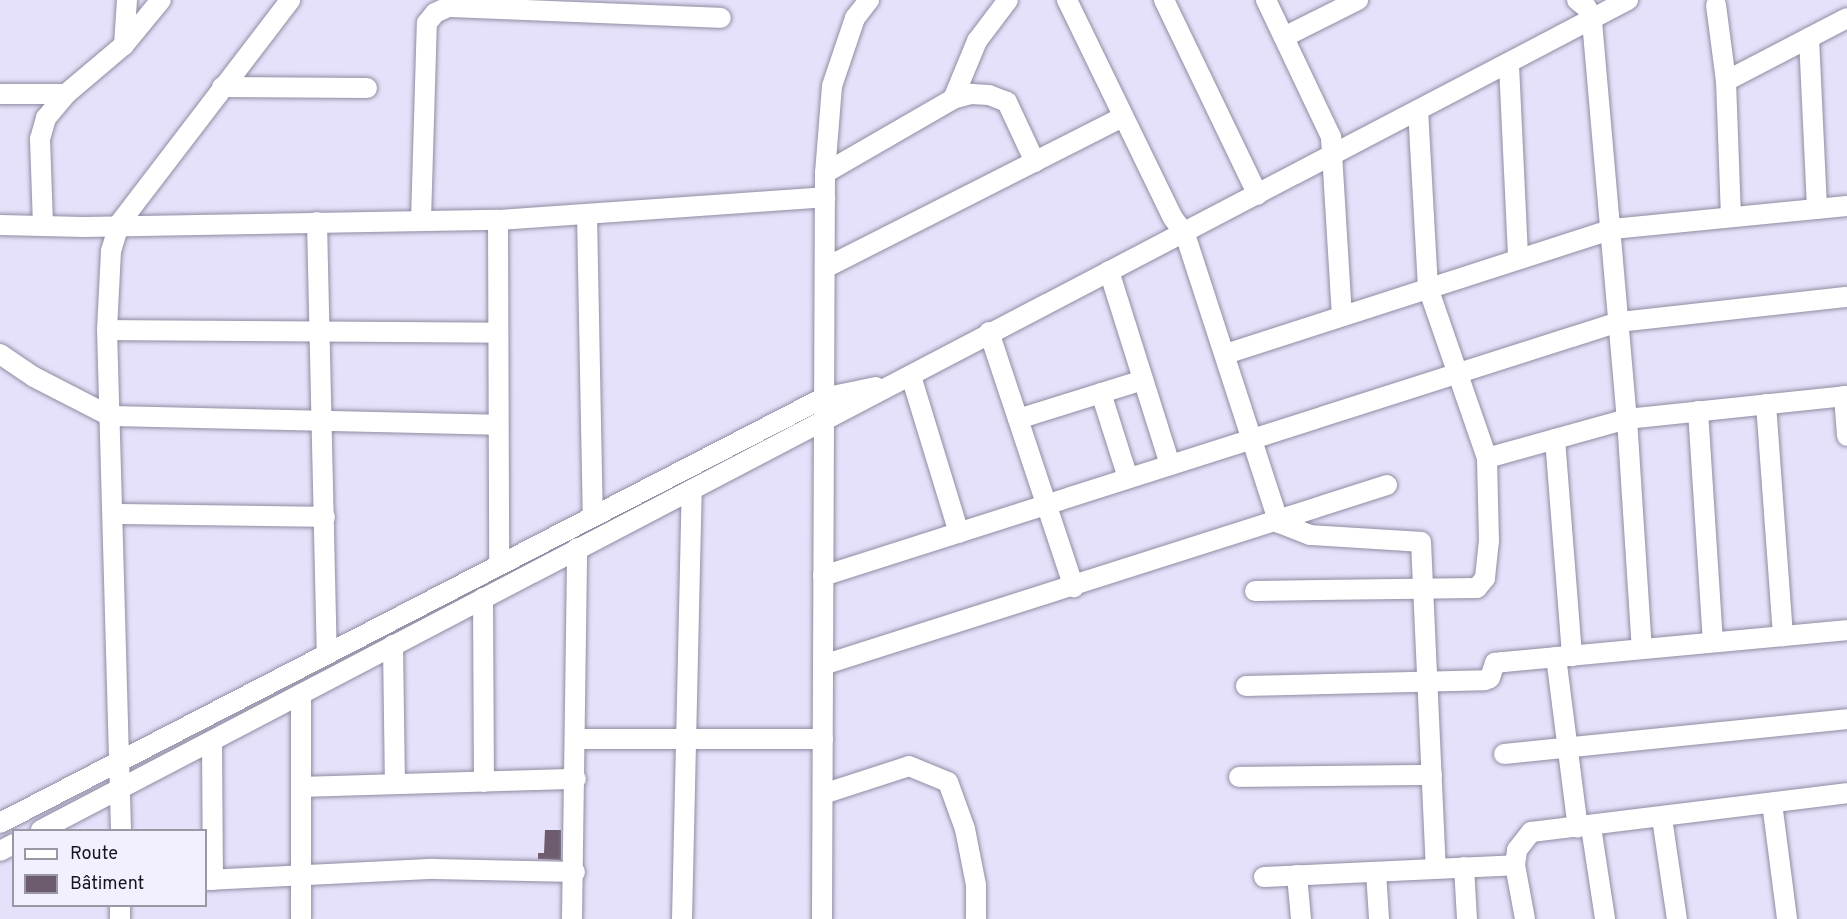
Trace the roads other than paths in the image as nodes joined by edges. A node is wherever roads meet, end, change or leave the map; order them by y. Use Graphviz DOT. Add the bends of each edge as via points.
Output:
graph roads {
  1 [pos="127,0"];
  2 [pos="161,0"];
  3 [pos="290,0"];
  4 [pos="680,0"];
  5 [pos="869,0"];
  6 [pos="1008,0"];
  7 [pos="1067,0"];
  8 [pos="1164,0"];
  9 [pos="1266,0"];
  10 [pos="1358,0"];
  11 [pos="1577,0"];
  12 [pos="1628,0"];
  13 [pos="451,4"];
  14 [pos="1716,5"];
  15 [pos="667,16"];
  16 [pos="721,18"];
  17 [pos="1847,18"];
  18 [pos="1592,21"];
  19 [pos="1284,37"];
  20 [pos="1809,38"];
  21 [pos="124,45"];
  22 [pos="1509,65"];
  23 [pos="1726,81"];
  24 [pos="222,87"];
  25 [pos="367,88"];
  26 [pos="0,94"];
  27 [pos="66,94"];
  28 [pos="953,99"];
  29 [pos="1418,111"];
  30 [pos="1123,117"];
  31 [pos="1331,157"];
  32 [pos="1035,162"];
  33 [pos="825,173"];
  34 [pos="1258,195"];
  35 [pos="825,197"];
  36 [pos="1847,206"];
  37 [pos="1818,209"];
  38 [pos="587,214"];
  39 [pos="1731,217"];
  40 [pos="421,220"];
  41 [pos="498,220"];
  42 [pos="316,222"];
  43 [pos="119,224"];
  44 [pos="0,225"];
  45 [pos="43,225"];
  46 [pos="1612,229"];
  47 [pos="1185,234"];
  48 [pos="1518,259"];
  49 [pos="825,268"];
  50 [pos="1109,271"];
  51 [pos="1428,288"];
  52 [pos="1847,297"];
  53 [pos="1342,316"];
  54 [pos="1619,322"];
  55 [pos="107,330"];
  56 [pos="321,331"];
  57 [pos="989,332"];
  58 [pos="497,333"];
  59 [pos="0,354"];
  60 [pos="1226,354"];
  61 [pos="1456,374"];
  62 [pos="905,380"];
  63 [pos="1143,380"];
  64 [pos="1101,393"];
  65 [pos="1845,396"];
  66 [pos="823,398"];
  67 [pos="1766,404"];
  68 [pos="1698,411"];
  69 [pos="110,416"];
  70 [pos="1018,419"];
  71 [pos="1627,419"];
  72 [pos="824,421"];
  73 [pos="323,422"];
  74 [pos="498,425"];
  75 [pos="1847,436"];
  76 [pos="1253,439"];
  77 [pos="1555,439"];
  78 [pos="1487,458"];
  79 [pos="1170,465"];
  80 [pos="1128,478"];
  81 [pos="1387,485"];
  82 [pos="692,490"];
  83 [pos="1047,504"];
  84 [pos="113,514"];
  85 [pos="593,516"];
  86 [pos="325,517"];
  87 [pos="1279,523"];
  88 [pos="959,532"];
  89 [pos="577,548"];
  90 [pos="499,565"];
  91 [pos="824,576"];
  92 [pos="1074,587"];
  93 [pos="1423,590"];
  94 [pos="1255,591"];
  95 [pos="483,598"];
  96 [pos="1847,630"];
  97 [pos="1782,636"];
  98 [pos="1713,642"];
  99 [pos="393,645"];
  100 [pos="1642,648"];
  101 [pos="327,653"];
  102 [pos="1564,656"];
  103 [pos="823,665"];
  104 [pos="1428,684"];
  105 [pos="1246,687"];
  106 [pos="301,694"];
  107 [pos="1847,719"];
  108 [pos="576,739"];
  109 [pos="689,739"];
  110 [pos="823,739"];
  111 [pos="212,742"];
  112 [pos="1568,747"];
  113 [pos="1504,754"];
  114 [pos="122,759"];
  115 [pos="1432,775"];
  116 [pos="1239,777"];
  117 [pos="576,779"];
  118 [pos="484,782"];
  119 [pos="394,784"];
  120 [pos="301,787"];
  121 [pos="121,790"];
  122 [pos="1847,793"];
  123 [pos="823,794"];
  124 [pos="1847,799"];
  125 [pos="1772,803"];
  126 [pos="1662,818"];
  127 [pos="0,823"];
  128 [pos="1584,828"];
  129 [pos="45,829"];
  130 [pos="121,829"];
  131 [pos="1515,865"];
  132 [pos="1464,867"];
  133 [pos="1436,868"];
  134 [pos="575,872"];
  135 [pos="1376,872"];
  136 [pos="1297,875"];
  137 [pos="301,876"];
  138 [pos="1264,877"];
  139 [pos="209,880"];
  140 [pos="301,919"];
  141 [pos="572,919"];
  142 [pos="682,919"];
  143 [pos="822,919"];
  144 [pos="975,919"];
  145 [pos="1301,919"];
  146 [pos="1379,919"];
  147 [pos="1467,919"];
  148 [pos="1525,919"];
  149 [pos="1605,919"];
  150 [pos="1677,919"];
  151 [pos="1787,919"];
  1 -- 21 [label="street"];
  2 -- 21 [label="street"];
  3 -- 24 [label="street"];
  4 -- 15 [label="street"];
  5 -- 33 [label="street" via="855,18 832,86"];
  6 -- 28 [label="street" via="977,41"];
  7 -- 30 [label="street"];
  8 -- 34 [label="street"];
  9 -- 19 [label="street"];
  10 -- 19 [label="street"];
  11 -- 18 [label="street" via="1587,8"];
  12 -- 18 [label="street"];
  13 -- 15 [label="street"];
  13 -- 40 [label="street" via="427,23"];
  14 -- 23 [label="street"];
  15 -- 16 [label="street"];
  17 -- 20 [label="street"];
  18 -- 22 [label="street"];
  18 -- 46 [label="street"];
  19 -- 31 [label="street" via="1331,136"];
  20 -- 23 [label="street"];
  20 -- 37 [label="street"];
  21 -- 27 [label="street"];
  22 -- 29 [label="street"];
  22 -- 48 [label="street"];
  23 -- 39 [label="street"];
  24 -- 25 [label="street"];
  24 -- 43 [label="street"];
  26 -- 27 [label="street"];
  27 -- 45 [label="street" via="46,118 40,139"];
  28 -- 32 [label="street" via="989,95 1007,102"];
  28 -- 33 [label="street"];
  29 -- 31 [label="street"];
  29 -- 51 [label="street"];
  30 -- 32 [label="street"];
  30 -- 47 [label="street" via="1173,218"];
  31 -- 34 [label="street"];
  31 -- 53 [label="street"];
  32 -- 49 [label="street"];
  33 -- 35 [label="street"];
  34 -- 47 [label="street"];
  35 -- 38 [label="street"];
  35 -- 49 [label="street"];
  36 -- 37 [label="street"];
  37 -- 39 [label="street"];
  38 -- 41 [label="street"];
  38 -- 85 [label="street"];
  39 -- 46 [label="street"];
  40 -- 41 [label="street"];
  40 -- 42 [label="street"];
  41 -- 58 [label="street"];
  42 -- 43 [label="street"];
  42 -- 56 [label="street"];
  43 -- 45 [label="street"];
  43 -- 55 [label="street" via="111,251"];
  44 -- 45 [label="street"];
  46 -- 48 [label="street"];
  46 -- 54 [label="street"];
  47 -- 50 [label="street"];
  47 -- 60 [label="street"];
  48 -- 51 [label="street"];
  49 -- 66 [label="street"];
  50 -- 57 [label="street"];
  50 -- 63 [label="street"];
  51 -- 53 [label="street"];
  51 -- 61 [label="street"];
  52 -- 54 [label="street"];
  53 -- 60 [label="street"];
  54 -- 61 [label="street"];
  54 -- 71 [label="street"];
  55 -- 56 [label="street"];
  55 -- 69 [label="street"];
  56 -- 58 [label="street"];
  56 -- 73 [label="street"];
  57 -- 62 [label="street"];
  57 -- 70 [label="street"];
  58 -- 74 [label="street"];
  59 -- 69 [label="street" via="34,377"];
  60 -- 76 [label="street"];
  61 -- 76 [label="street"];
  61 -- 78 [label="street"];
  62 -- 66 [label="street"];
  62 -- 72 [label="street"];
  62 -- 88 [label="street"];
  63 -- 64 [label="street"];
  63 -- 79 [label="street"];
  64 -- 70 [label="street"];
  64 -- 80 [label="street"];
  65 -- 67 [label="street"];
  65 -- 75 [label="street"];
  66 -- 72 [label="street"];
  66 -- 85 [label="street"];
  67 -- 68 [label="street"];
  67 -- 97 [label="street"];
  68 -- 71 [label="street"];
  68 -- 98 [label="street"];
  69 -- 73 [label="street"];
  69 -- 84 [label="street"];
  70 -- 83 [label="street"];
  71 -- 77 [label="street"];
  71 -- 100 [label="street"];
  72 -- 82 [label="street"];
  72 -- 91 [label="street"];
  73 -- 74 [label="street"];
  73 -- 86 [label="street"];
  74 -- 90 [label="street"];
  76 -- 79 [label="street"];
  76 -- 87 [label="street"];
  77 -- 78 [label="street"];
  77 -- 102 [label="street"];
  78 -- 93 [label="street" via="1489,541 1485,579 1477,588"];
  79 -- 80 [label="street"];
  80 -- 83 [label="street"];
  81 -- 87 [label="street"];
  82 -- 89 [label="street"];
  82 -- 109 [label="street"];
  83 -- 88 [label="street"];
  83 -- 92 [label="street"];
  84 -- 86 [label="street"];
  84 -- 114 [label="street"];
  85 -- 90 [label="street"];
  86 -- 101 [label="street"];
  87 -- 92 [label="street"];
  87 -- 93 [label="street" via="1310,535 1421,542"];
  88 -- 91 [label="street"];
  89 -- 95 [label="street"];
  89 -- 108 [label="street"];
  90 -- 101 [label="street"];
  91 -- 103 [label="street"];
  92 -- 103 [label="street"];
  93 -- 94 [label="street"];
  93 -- 104 [label="street"];
  95 -- 99 [label="street"];
  95 -- 118 [label="street"];
  96 -- 97 [label="street"];
  97 -- 98 [label="street"];
  98 -- 100 [label="street"];
  99 -- 106 [label="street"];
  99 -- 119 [label="street"];
  100 -- 102 [label="street"];
  101 -- 114 [label="street"];
  102 -- 104 [label="street" via="1495,663 1490,678 1485,680"];
  102 -- 112 [label="street"];
  103 -- 110 [label="street"];
  104 -- 105 [label="street"];
  104 -- 115 [label="street"];
  106 -- 111 [label="street"];
  106 -- 120 [label="street"];
  107 -- 112 [label="street"];
  108 -- 109 [label="street"];
  108 -- 117 [label="street"];
  109 -- 110 [label="street"];
  109 -- 142 [label="street"];
  110 -- 123 [label="street"];
  111 -- 121 [label="street"];
  111 -- 139 [label="street"];
  112 -- 113 [label="street"];
  112 -- 128 [label="street"];
  114 -- 121 [label="street"];
  114 -- 127 [label="street"];
  115 -- 116 [label="street"];
  115 -- 133 [label="street"];
  117 -- 118 [label="street"];
  117 -- 134 [label="street"];
  118 -- 119 [label="street"];
  119 -- 120 [label="street"];
  120 -- 137 [label="street"];
  121 -- 129 [label="street"];
  121 -- 130 [label="street"];
  122 -- 124 [label="street"];
  122 -- 125 [label="street"];
  123 -- 143 [label="street"];
  123 -- 144 [label="street" via="909,766 948,782 965,829 976,885"];
  125 -- 126 [label="street"];
  125 -- 151 [label="street"];
  126 -- 128 [label="street"];
  126 -- 150 [label="street"];
  128 -- 131 [label="street" via="1531,832 1517,850"];
  128 -- 149 [label="street"];
  131 -- 132 [label="street"];
  131 -- 148 [label="street"];
  132 -- 133 [label="street"];
  132 -- 147 [label="street"];
  133 -- 135 [label="street"];
  134 -- 137 [label="street" via="434,869"];
  134 -- 141 [label="street"];
  135 -- 136 [label="street"];
  135 -- 146 [label="street"];
  136 -- 138 [label="street"];
  136 -- 145 [label="street"];
  137 -- 139 [label="street"];
  137 -- 140 [label="street"];
}
